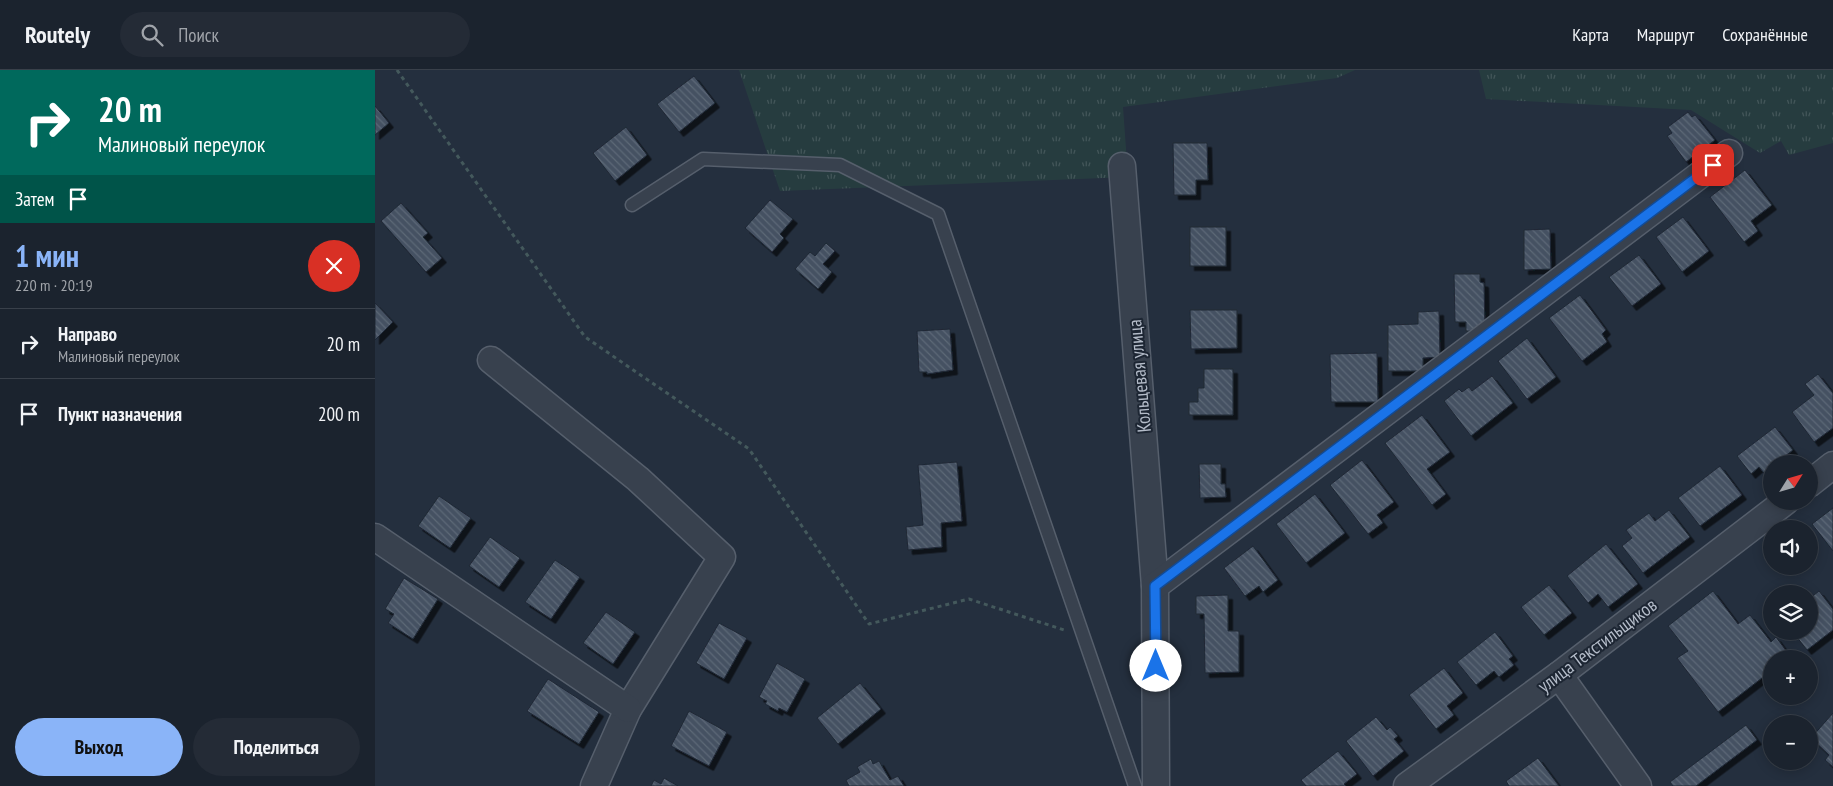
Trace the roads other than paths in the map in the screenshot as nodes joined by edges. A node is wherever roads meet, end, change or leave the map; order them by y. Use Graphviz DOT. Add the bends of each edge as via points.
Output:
graph roads {
  1 [pos="1729,153"];
  2 [pos="1122,166"];
  3 [pos="632,205"];
  4 [pos="491,360"];
  5 [pos="1833,465"];
  6 [pos="1818,477"];
  7 [pos="1774,510"];
  8 [pos="375,537"];
  9 [pos="1155,586"];
  10 [pos="1559,675"];
  11 [pos="628,708"];
  12 [pos="594,786"];
  13 [pos="1135,786"];
  14 [pos="1156,786"];
  15 [pos="1407,786"];
  16 [pos="1638,786"];
  1 -- 9 [label="street"];
  2 -- 9 [label="street, Кольцевая улица"];
  3 -- 13 [label="lane" via="703,159 840,165 938,214"];
  4 -- 11 [label="street" via="638,479 722,557"];
  5 -- 6 [label="street"];
  7 -- 10 [label="street, улица Текстильщиков"];
  8 -- 11 [label="street"];
  9 -- 14 [label="street, Кольцевая улица"];
  10 -- 15 [label="street, улица Текстильщиков"];
  10 -- 16 [label="street"];
  11 -- 12 [label="street"];
}
